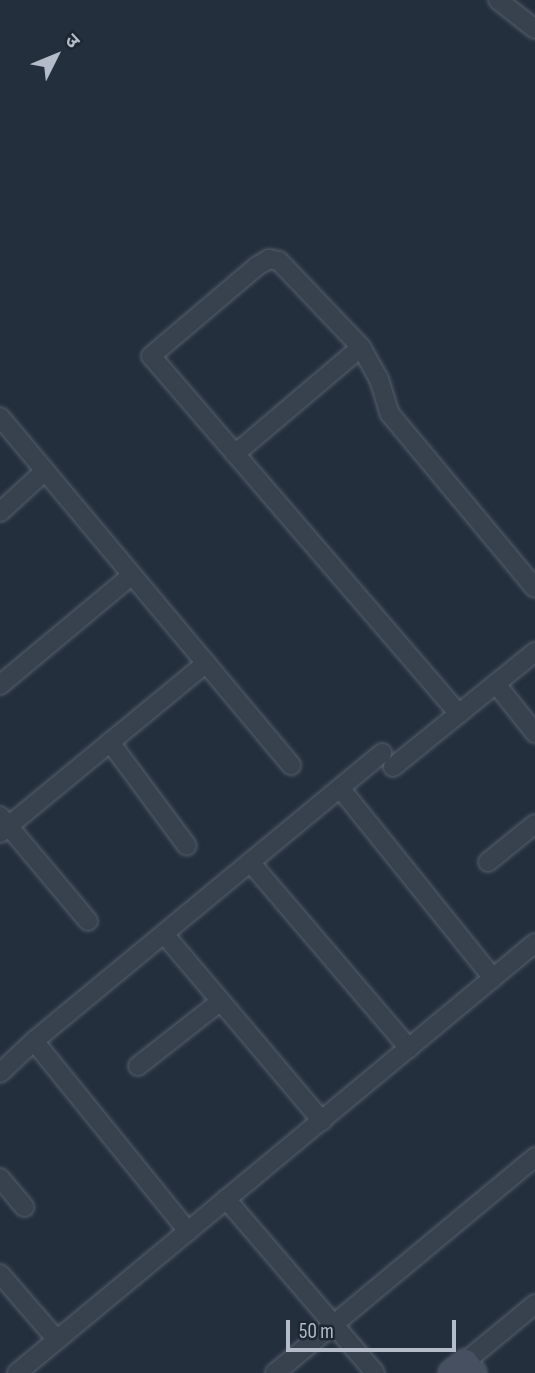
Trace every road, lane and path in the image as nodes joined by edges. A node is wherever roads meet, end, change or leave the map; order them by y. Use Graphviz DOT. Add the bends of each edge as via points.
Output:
graph roads {
  1 [pos="498,0"];
  2 [pos="535,29"];
  3 [pos="361,347"];
  4 [pos="0,417"];
  5 [pos="235,454"];
  6 [pos="45,471"];
  7 [pos="0,512"];
  8 [pos="132,575"];
  9 [pos="535,588"];
  10 [pos="535,652"];
  11 [pos="206,663"];
  12 [pos="496,684"];
  13 [pos="0,685"];
  14 [pos="458,714"];
  15 [pos="535,733"];
  16 [pos="110,742"];
  17 [pos="291,765"];
  18 [pos="340,788"];
  19 [pos="535,824"];
  20 [pos="3,825"];
  21 [pos="187,846"];
  22 [pos="250,862"];
  23 [pos="488,862"];
  24 [pos="88,921"];
  25 [pos="164,934"];
  26 [pos="535,943"];
  27 [pos="493,978"];
  28 [pos="221,1001"];
  29 [pos="34,1041"];
  30 [pos="409,1048"];
  31 [pos="138,1066"];
  32 [pos="0,1073"];
  33 [pos="321,1121"];
  34 [pos="535,1157"];
  35 [pos="0,1178"];
  36 [pos="226,1199"];
  37 [pos="24,1206"];
  38 [pos="188,1231"];
  39 [pos="0,1274"];
  40 [pos="535,1304"];
  41 [pos="333,1324"];
  42 [pos="57,1340"];
  43 [pos="463,1369"];
  44 [pos="17,1373"];
  45 [pos="275,1373"];
  46 [pos="375,1373"];
  1 -- 2 [label="street"];
  3 -- 5 [label="street"];
  3 -- 5 [label="street" via="291,269 269,259 153,353 151,360"];
  3 -- 9 [label="street" via="390,414"];
  4 -- 6 [label="street"];
  5 -- 14 [label="street"];
  6 -- 7 [label="street"];
  6 -- 8 [label="street"];
  8 -- 11 [label="street"];
  8 -- 13 [label="street"];
  10 -- 12 [label="street"];
  11 -- 16 [label="street"];
  11 -- 17 [label="street"];
  12 -- 14 [label="street"];
  12 -- 15 [label="street"];
  14 -- 18 [label="street"];
  16 -- 20 [label="street"];
  16 -- 21 [label="street"];
  18 -- 22 [label="street"];
  18 -- 27 [label="street"];
  19 -- 23 [label="street"];
  20 -- 24 [label="street"];
  22 -- 25 [label="street"];
  22 -- 30 [label="street"];
  25 -- 28 [label="street"];
  25 -- 29 [label="street"];
  26 -- 27 [label="street"];
  27 -- 30 [label="street"];
  28 -- 31 [label="street"];
  28 -- 33 [label="street"];
  29 -- 32 [label="street"];
  29 -- 38 [label="street"];
  30 -- 33 [label="street"];
  33 -- 36 [label="street"];
  34 -- 41 [label="street"];
  35 -- 37 [label="street"];
  36 -- 38 [label="street"];
  36 -- 41 [label="street"];
  38 -- 42 [label="street"];
  39 -- 42 [label="street"];
  40 -- 43 [label="street"];
  41 -- 45 [label="street"];
  41 -- 46 [label="street"];
  42 -- 44 [label="street"];
}
